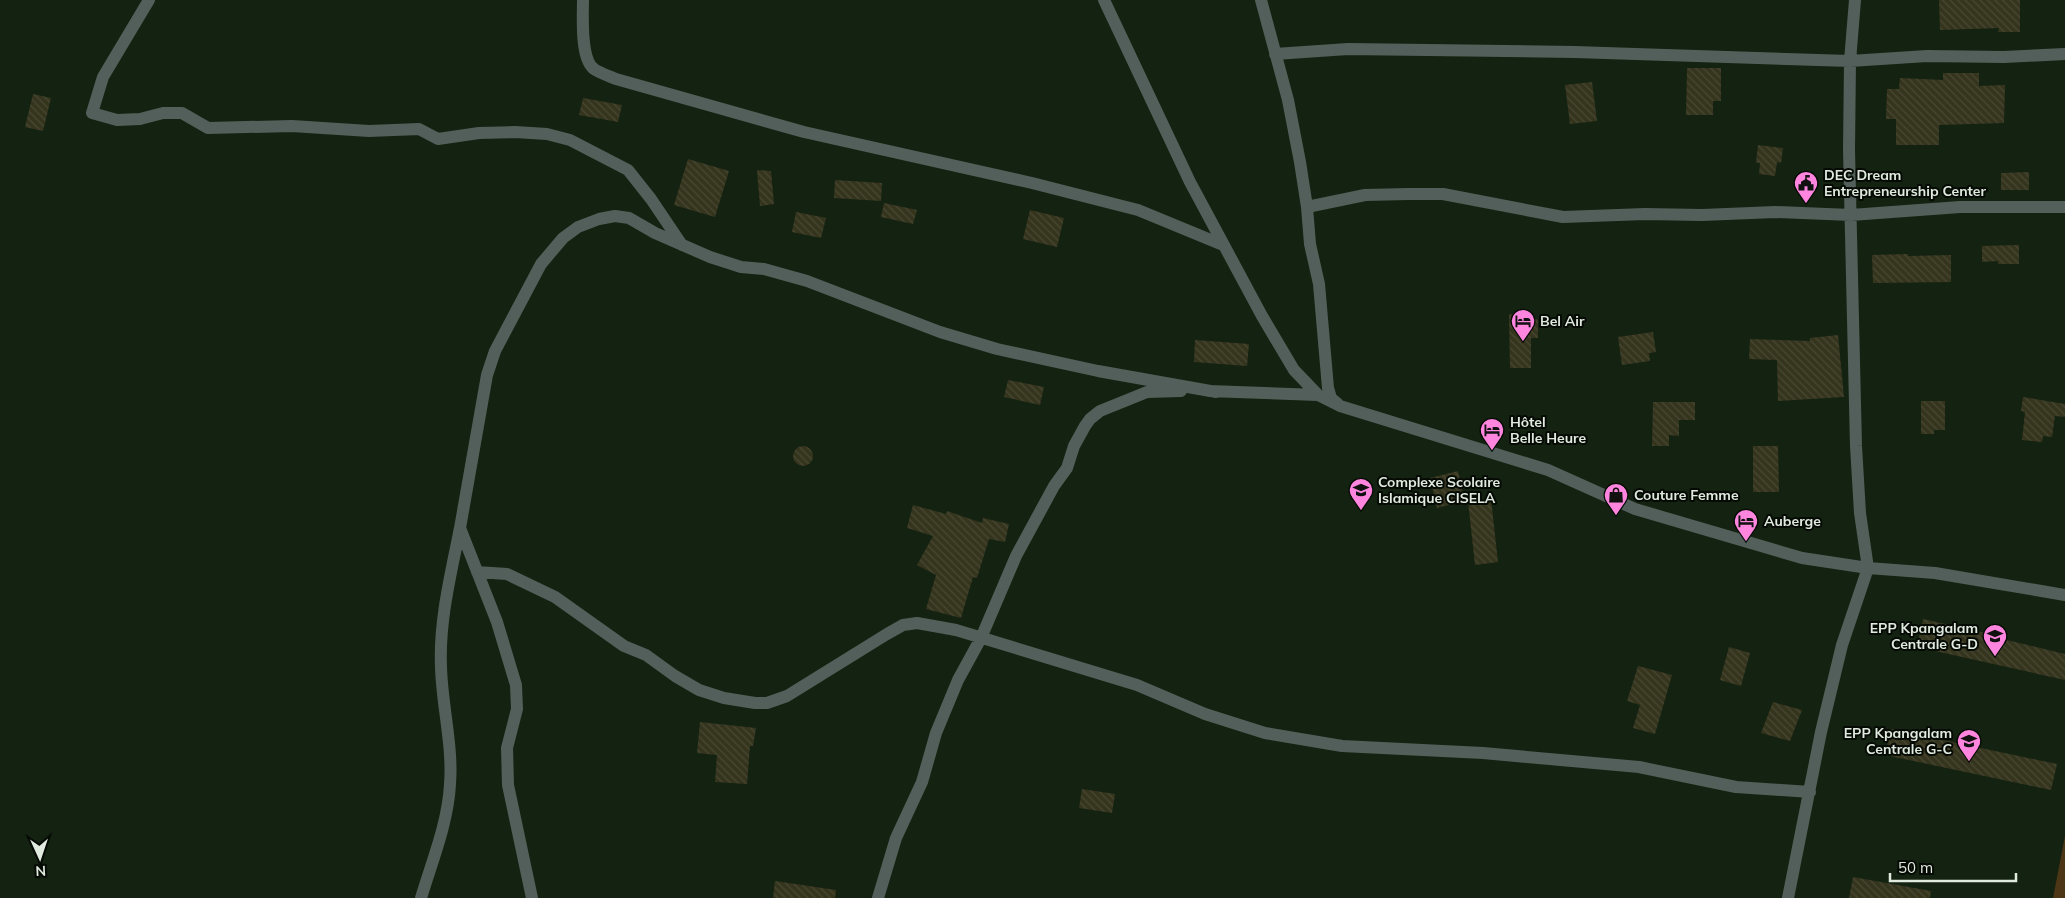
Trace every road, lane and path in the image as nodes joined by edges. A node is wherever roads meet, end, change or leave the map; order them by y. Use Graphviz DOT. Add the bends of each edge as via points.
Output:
graph roads {
  1 [pos="150,0"];
  2 [pos="583,0"];
  3 [pos="1104,0"];
  4 [pos="1262,0"];
  5 [pos="1855,0"];
  6 [pos="1275,54"];
  7 [pos="2065,54"];
  8 [pos="1850,61"];
  9 [pos="1308,207"];
  10 [pos="2065,207"];
  11 [pos="1851,215"];
  12 [pos="682,244"];
  13 [pos="1223,245"];
  14 [pos="1216,392"];
  15 [pos="1318,395"];
  16 [pos="1340,406"];
  17 [pos="460,528"];
  18 [pos="1868,568"];
  19 [pos="477,572"];
  20 [pos="2065,594"];
  21 [pos="981,638"];
  22 [pos="1810,792"];
  23 [pos="421,898"];
  24 [pos="532,898"];
  25 [pos="878,898"];
  26 [pos="1788,898"];
  1 -- 12 [label="street" via="103,77 92,113 117,120 182,113 208,128 420,129 438,139 479,133 547,134 570,140 628,170"];
  2 -- 13 [label="street" via="586,55 592,68 616,79 804,132 1138,210"];
  3 -- 13 [label="street"];
  4 -- 6 [label="street"];
  5 -- 8 [label="street"];
  6 -- 8 [label="street" via="1348,49"];
  6 -- 9 [label="street" via="1288,100"];
  7 -- 8 [label="street"];
  8 -- 11 [label="street"];
  9 -- 11 [label="street" via="1365,195 1443,194 1563,217 1775,212"];
  9 -- 16 [label="street" via="1328,388 1330,398"];
  10 -- 11 [label="street" via="1960,207"];
  11 -- 18 [label="street" via="1856,446 1860,513"];
  12 -- 14 [label="street" via="740,267 764,269 806,280 940,332 997,349"];
  12 -- 17 [label="street" via="629,218 615,216 578,227 563,238 541,264 494,351"];
  13 -- 15 [label="street" via="1294,370"];
  14 -- 15 [label="street"];
  14 -- 21 [label="street" via="1147,392 1100,410 1090,419 1074,446 1067,468 1016,556"];
  15 -- 16 [label="street"];
  16 -- 18 [label="street" via="1548,470 1635,509 1802,558"];
  17 -- 19 [label="street"];
  17 -- 23 [label="street" via="442,623 441,667 450,784 445,817"];
  18 -- 20 [label="street" via="1935,573"];
  18 -- 22 [label="street" via="1842,645"];
  19 -- 21 [label="street" via="507,574 556,597 624,646 646,656 699,690 755,703 767,703 787,696 903,626 917,623 932,625"];
  19 -- 24 [label="street" via="497,622 516,685 517,710 507,748 508,784"];
  21 -- 22 [label="street" via="1137,685 1205,714 1265,733 1342,746 1482,753 1639,767 1736,787"];
  21 -- 25 [label="street" via="958,680 936,733 922,782 896,838"];
  22 -- 26 [label="street"];
}
